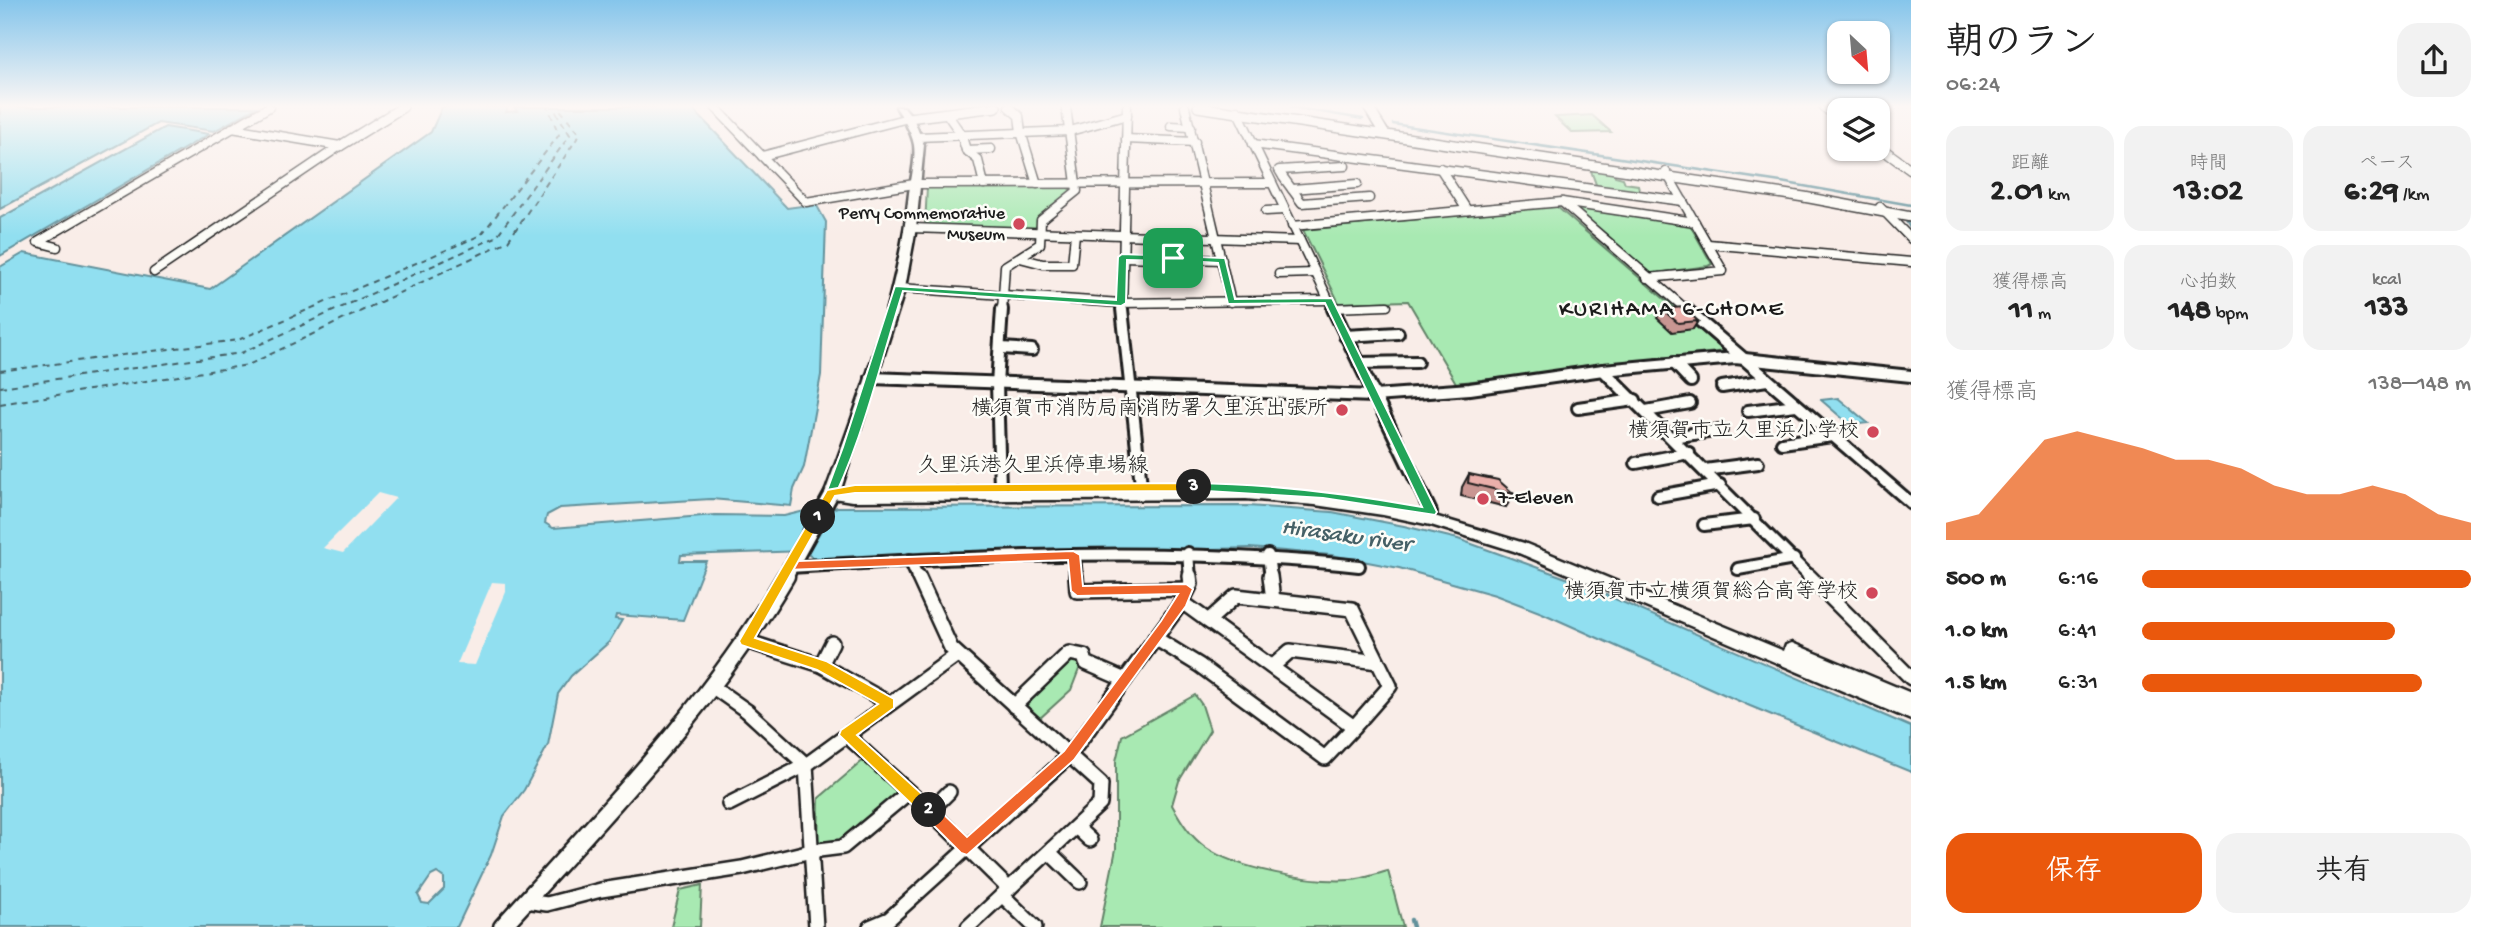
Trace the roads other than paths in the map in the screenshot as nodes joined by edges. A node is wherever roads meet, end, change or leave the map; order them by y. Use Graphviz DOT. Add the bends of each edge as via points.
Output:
graph roads {
  1 [pos="194,150"];
  2 [pos="334,150"];
  3 [pos="756,150"];
  4 [pos="784,150"];
  5 [pos="919,150"];
  6 [pos="966,150"];
  7 [pos="1027,150"];
  8 [pos="1073,150"];
  9 [pos="1126,150"];
  10 [pos="1197,150"];
  11 [pos="1256,150"];
  12 [pos="1302,150"];
  13 [pos="1510,150"];
  14 [pos="1890,155"];
  15 [pos="762,156"];
  16 [pos="1345,166"];
  17 [pos="1440,168"];
  18 [pos="1911,170"];
  19 [pos="1667,174"];
  20 [pos="1283,177"];
  21 [pos="1270,180"];
  22 [pos="1204,182"];
  23 [pos="1077,183"];
  24 [pos="1125,183"];
  25 [pos="914,184"];
  26 [pos="984,184"];
  27 [pos="1037,184"];
  28 [pos="1357,184"];
  29 [pos="1292,189"];
  30 [pos="1369,198"];
  31 [pos="1683,201"];
  32 [pos="1562,202"];
  33 [pos="1883,209"];
  34 [pos="1284,210"];
  35 [pos="1467,210"];
  36 [pos="1266,211"];
  37 [pos="1911,215"];
  38 [pos="1695,222"];
  39 [pos="1292,226"];
  40 [pos="911,228"];
  41 [pos="1042,233"];
  42 [pos="1075,234"];
  43 [pos="1125,235"];
  44 [pos="1217,239"];
  45 [pos="1911,240"];
  46 [pos="1300,242"];
  47 [pos="1708,244"];
  48 [pos="57,247"];
  49 [pos="1122,257"];
  50 [pos="1020,258"];
  51 [pos="1222,260"];
  52 [pos="1911,262"];
  53 [pos="154,272"];
  54 [pos="1315,273"];
  55 [pos="1279,274"];
  56 [pos="1647,278"];
  57 [pos="899,288"];
  58 [pos="1002,295"];
  59 [pos="1231,302"];
  60 [pos="1121,303"];
  61 [pos="1330,304"];
  62 [pos="1387,306"];
  63 [pos="1398,332"];
  64 [pos="1345,336"];
  65 [pos="1001,348"];
  66 [pos="1032,350"];
  67 [pos="1743,359"];
  68 [pos="1417,362"];
  69 [pos="1359,363"];
  70 [pos="1674,363"];
  71 [pos="1604,370"];
  72 [pos="1911,376"];
  73 [pos="870,378"];
  74 [pos="1767,380"];
  75 [pos="1691,381"];
  76 [pos="998,384"];
  77 [pos="1130,386"];
  78 [pos="1723,387"];
  79 [pos="1374,396"];
  80 [pos="1634,400"];
  81 [pos="1690,403"];
  82 [pos="1796,405"];
  83 [pos="1578,408"];
  84 [pos="1646,411"];
  85 [pos="1748,411"];
  86 [pos="1721,430"];
  87 [pos="1832,436"];
  88 [pos="1672,437"];
  89 [pos="1782,443"];
  90 [pos="1689,453"];
  91 [pos="1636,463"];
  92 [pos="1759,463"];
  93 [pos="1705,470"];
  94 [pos="1720,485"];
  95 [pos="1000,488"];
  96 [pos="1141,491"];
  97 [pos="1658,496"];
  98 [pos="829,498"];
  99 [pos="1911,503"];
  100 [pos="1431,512"];
  101 [pos="1754,519"];
  102 [pos="1704,525"];
  103 [pos="1188,553"];
  104 [pos="1073,555"];
  105 [pos="1268,555"];
  106 [pos="1794,559"];
  107 [pos="910,560"];
  108 [pos="792,561"];
  109 [pos="1359,566"];
  110 [pos="1738,569"];
  111 [pos="1184,596"];
  112 [pos="1273,600"];
  113 [pos="1208,621"];
  114 [pos="1155,638"];
  115 [pos="746,641"];
  116 [pos="832,643"];
  117 [pos="957,654"];
  118 [pos="1378,662"];
  119 [pos="821,665"];
  120 [pos="1272,667"];
  121 [pos="1911,678"];
  122 [pos="1125,680"];
  123 [pos="713,687"];
  124 [pos="1911,701"];
  125 [pos="889,703"];
  126 [pos="1014,706"];
  127 [pos="1911,712"];
  128 [pos="1354,726"];
  129 [pos="846,735"];
  130 [pos="1069,756"];
  131 [pos="806,765"];
  132 [pos="909,792"];
  133 [pos="949,792"];
  134 [pos="729,804"];
  135 [pos="930,811"];
  136 [pos="1076,827"];
  137 [pos="1090,840"];
  138 [pos="967,848"];
  139 [pos="811,851"];
  140 [pos="1048,852"];
  141 [pos="1080,882"];
  142 [pos="1005,892"];
  143 [pos="524,901"];
  144 [pos="893,923"];
  145 [pos="502,927"];
  146 [pos="816,927"];
  147 [pos="870,927"];
  148 [pos="968,927"];
  149 [pos="1035,927"];
  1 -- 48 [label="street" via="38,242"];
  2 -- 53 [label="street"];
  3 -- 15 [label="street"];
  4 -- 15 [label="street"];
  5 -- 25 [label="main road"];
  6 -- 26 [label="street" via="978,160"];
  7 -- 27 [label="street"];
  8 -- 23 [label="street"];
  9 -- 24 [label="street"];
  10 -- 22 [label="street"];
  11 -- 21 [label="street"];
  12 -- 17 [label="street"];
  13 -- 19 [label="street"];
  14 -- 18 [label="street"];
  15 -- 25 [label="street" via="806,202"];
  16 -- 20 [label="street" via="1279,170"];
  17 -- 31 [label="street"];
  17 -- 35 [label="street"];
  19 -- 31 [label="street"];
  19 -- 33 [label="street"];
  20 -- 21 [label="street"];
  20 -- 29 [label="street"];
  21 -- 22 [label="street"];
  21 -- 34 [label="street"];
  22 -- 24 [label="street"];
  22 -- 44 [label="street"];
  23 -- 24 [label="street"];
  23 -- 27 [label="street"];
  23 -- 41 [label="street" via="1076,194 1041,220"];
  24 -- 43 [label="street"];
  25 -- 26 [label="street"];
  25 -- 40 [label="main road"];
  26 -- 27 [label="street"];
  28 -- 29 [label="street"];
  29 -- 30 [label="street" via="1303,203"];
  31 -- 38 [label="street"];
  32 -- 35 [label="street"];
  32 -- 38 [label="street"];
  32 -- 56 [label="street"];
  33 -- 37 [label="street"];
  33 -- 45 [label="street"];
  34 -- 36 [label="street"];
  34 -- 39 [label="street"];
  35 -- 39 [label="street"];
  38 -- 47 [label="street"];
  39 -- 46 [label="street"];
  40 -- 41 [label="street"];
  40 -- 57 [label="main road"];
  41 -- 42 [label="street"];
  41 -- 50 [label="street" via="1040,244"];
  42 -- 43 [label="street"];
  42 -- 50 [label="street" via="1072,264"];
  43 -- 44 [label="street"];
  43 -- 49 [label="street"];
  44 -- 46 [label="street"];
  44 -- 51 [label="street"];
  46 -- 54 [label="street"];
  47 -- 52 [label="street"];
  47 -- 56 [label="street" via="1723,271"];
  49 -- 51 [label="street"];
  49 -- 60 [label="street"];
  50 -- 58 [label="street" via="1005,266"];
  51 -- 59 [label="street"];
  54 -- 55 [label="street"];
  54 -- 61 [label="street"];
  56 -- 67 [label="street"];
  57 -- 58 [label="street"];
  57 -- 73 [label="main road"];
  58 -- 60 [label="street"];
  58 -- 65 [label="street"];
  59 -- 60 [label="street"];
  59 -- 61 [label="street"];
  60 -- 77 [label="street"];
  61 -- 62 [label="street"];
  61 -- 64 [label="street"];
  63 -- 64 [label="street"];
  64 -- 69 [label="street"];
  65 -- 66 [label="street"];
  65 -- 76 [label="street"];
  67 -- 70 [label="street"];
  67 -- 72 [label="street"];
  67 -- 74 [label="street"];
  68 -- 69 [label="street"];
  69 -- 79 [label="street"];
  70 -- 71 [label="street"];
  70 -- 75 [label="street"];
  71 -- 79 [label="street" via="1470,389"];
  71 -- 80 [label="street"];
  73 -- 76 [label="street"];
  73 -- 98 [label="main road"];
  74 -- 78 [label="street"];
  74 -- 82 [label="street"];
  76 -- 77 [label="street"];
  76 -- 95 [label="street"];
  77 -- 79 [label="street"];
  77 -- 96 [label="street"];
  79 -- 100 [label="street"];
  80 -- 83 [label="street"];
  80 -- 84 [label="street"];
  81 -- 84 [label="street"];
  82 -- 85 [label="street"];
  82 -- 87 [label="street"];
  84 -- 88 [label="street"];
  86 -- 88 [label="street"];
  87 -- 89 [label="street"];
  87 -- 99 [label="street"];
  88 -- 90 [label="street"];
  90 -- 91 [label="street"];
  90 -- 93 [label="street"];
  92 -- 93 [label="street"];
  93 -- 94 [label="street"];
  94 -- 97 [label="street"];
  94 -- 101 [label="street"];
  95 -- 96 [label="main road, 久里浜港久里浜停車場線"];
  95 -- 98 [label="main road, 久里浜港久里浜停車場線" via="855,489"];
  96 -- 98 [label="main road, 久里浜港久里浜停車場線"];
  96 -- 100 [label="main road, 久里浜港久里浜停車場線" via="1226,487 1287,491"];
  96 -- 127 [label="main road, 久里浜港久里浜停車場線" via="1291,498 1431,520 1580,571"];
  98 -- 108 [label="street"];
  100 -- 124 [label="main road, 久里浜港久里浜停車場線" via="1597,568"];
  101 -- 102 [label="street"];
  101 -- 106 [label="street"];
  103 -- 104 [label="street"];
  103 -- 105 [label="street"];
  103 -- 111 [label="street" via="1191,584"];
  104 -- 107 [label="street"];
  104 -- 111 [label="street" via="1077,591"];
  105 -- 109 [label="street"];
  105 -- 112 [label="street"];
  106 -- 110 [label="street"];
  106 -- 121 [label="street"];
  107 -- 108 [label="street"];
  107 -- 117 [label="street"];
  108 -- 115 [label="street"];
  111 -- 113 [label="street"];
  111 -- 114 [label="street"];
  112 -- 113 [label="street" via="1236,596"];
  112 -- 118 [label="street" via="1352,609"];
  113 -- 120 [label="street"];
  114 -- 122 [label="street"];
  114 -- 128 [label="street" via="1325,758"];
  115 -- 119 [label="street"];
  115 -- 123 [label="street"];
  116 -- 119 [label="street"];
  117 -- 125 [label="street"];
  117 -- 126 [label="street"];
  118 -- 120 [label="street" via="1290,651"];
  118 -- 128 [label="street" via="1390,686"];
  119 -- 125 [label="street"];
  120 -- 128 [label="street"];
  122 -- 126 [label="street" via="1086,663 1084,656 1069,653"];
  122 -- 130 [label="street"];
  123 -- 131 [label="street"];
  123 -- 143 [label="street" via="671,741"];
  125 -- 129 [label="street"];
  126 -- 130 [label="street"];
  129 -- 131 [label="street"];
  129 -- 132 [label="street"];
  130 -- 136 [label="street" via="1101,784 1100,804"];
  130 -- 138 [label="street"];
  131 -- 134 [label="street"];
  131 -- 139 [label="street"];
  132 -- 135 [label="street"];
  132 -- 139 [label="street" via="843,848"];
  133 -- 135 [label="street"];
  135 -- 138 [label="street"];
  136 -- 137 [label="street"];
  136 -- 140 [label="street"];
  138 -- 142 [label="street"];
  138 -- 144 [label="street"];
  139 -- 143 [label="street" via="547,904"];
  139 -- 146 [label="street"];
  140 -- 141 [label="street"];
  140 -- 142 [label="street"];
  142 -- 148 [label="street"];
  142 -- 149 [label="street"];
  143 -- 145 [label="street"];
  144 -- 147 [label="street"];
}
